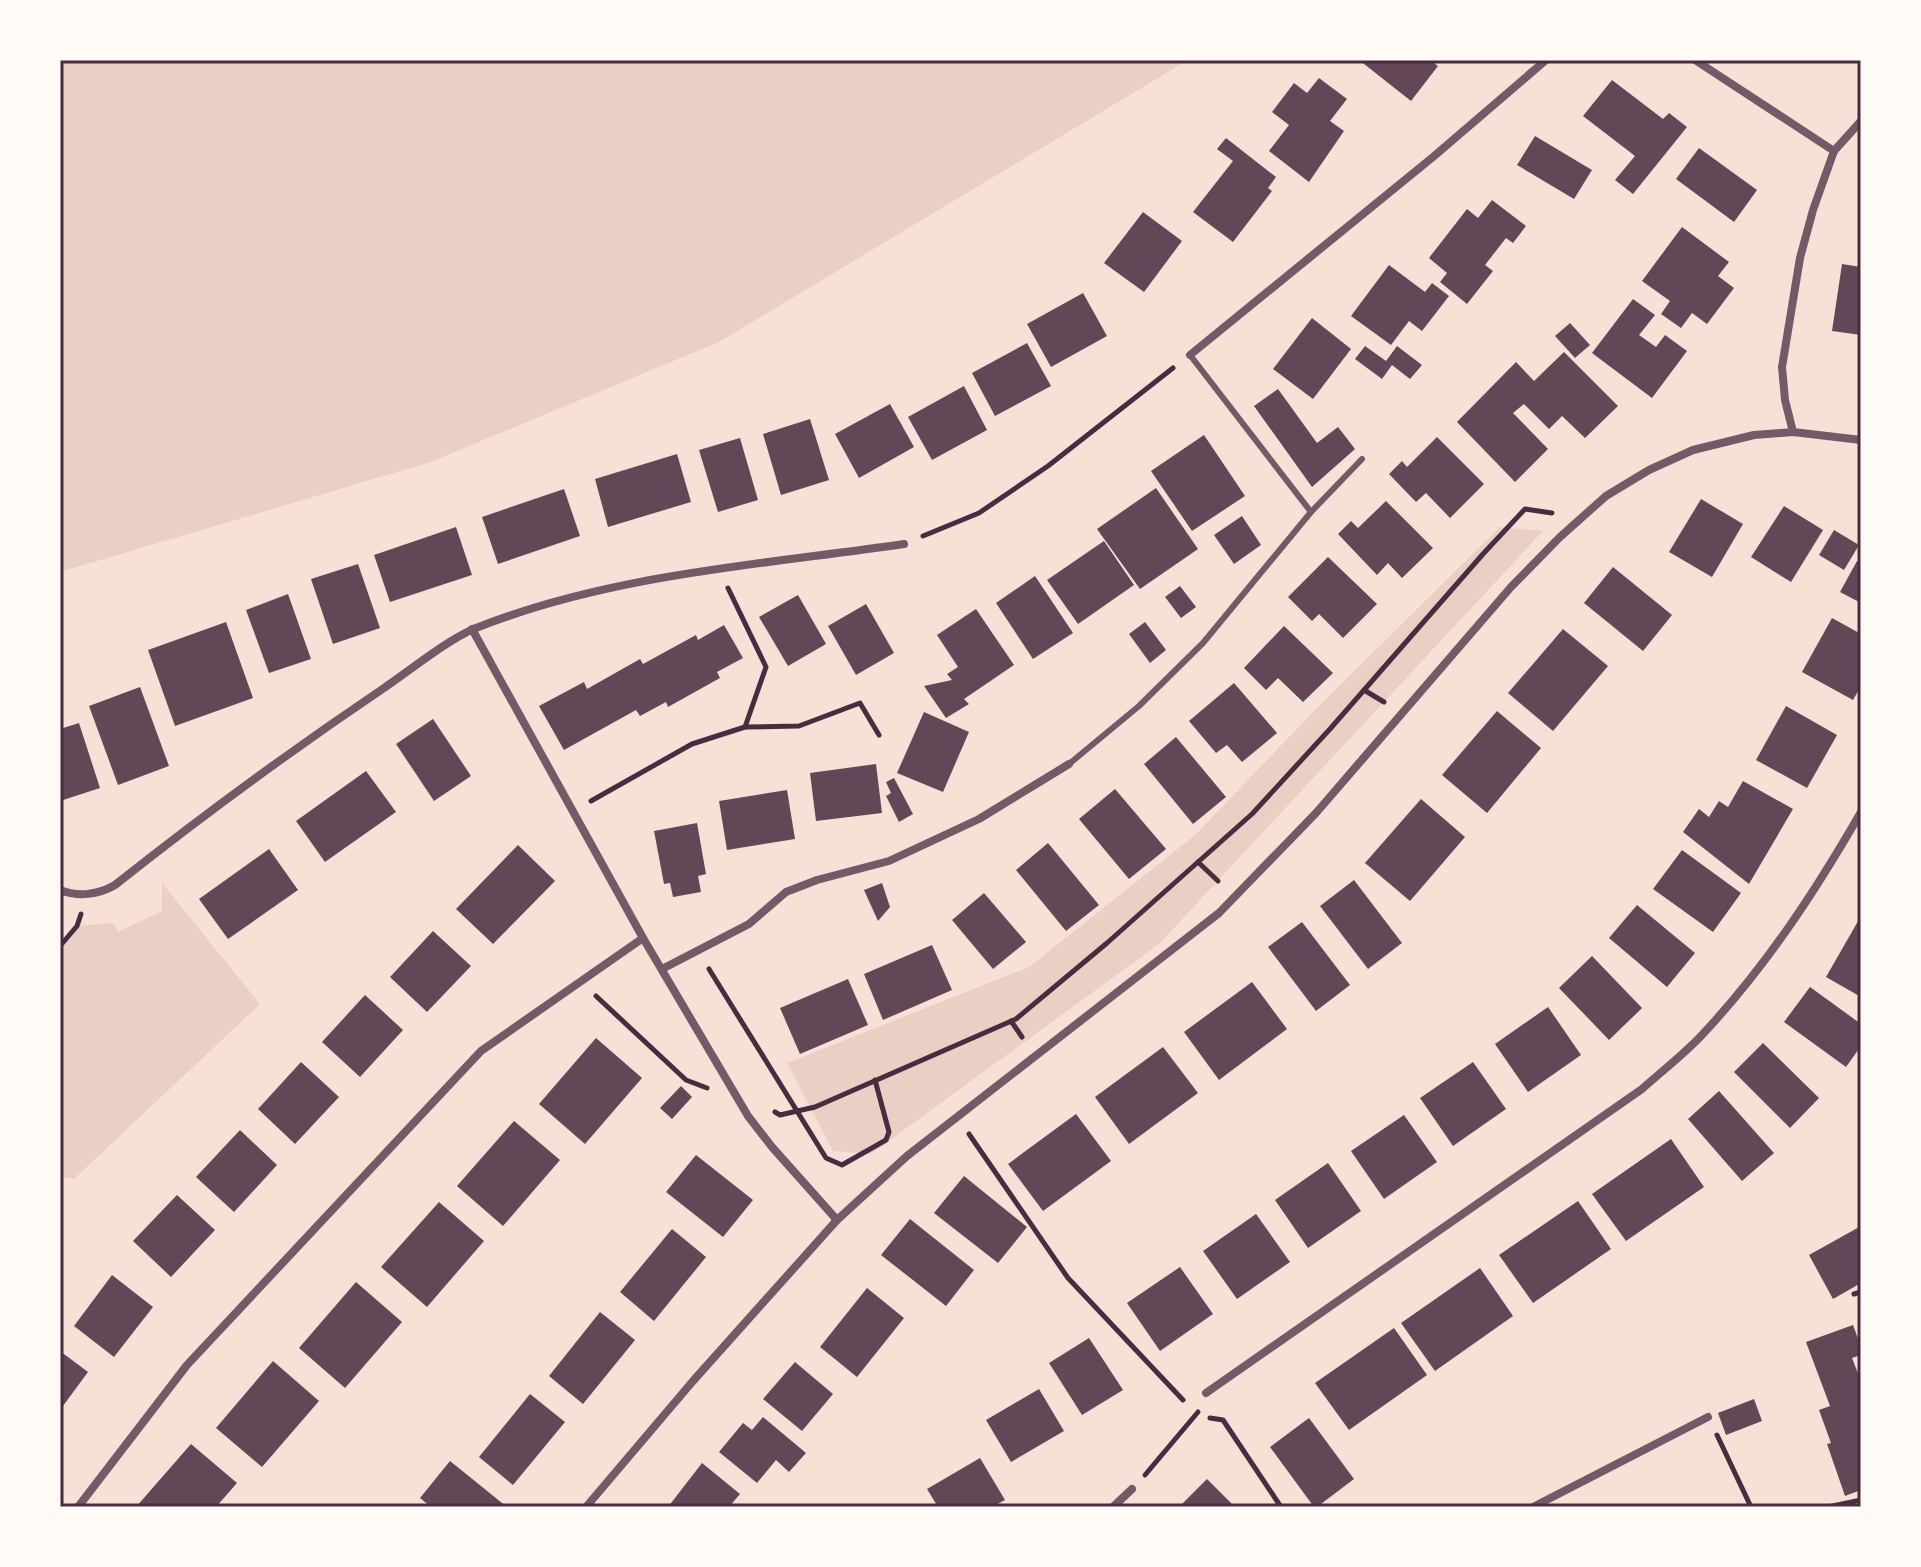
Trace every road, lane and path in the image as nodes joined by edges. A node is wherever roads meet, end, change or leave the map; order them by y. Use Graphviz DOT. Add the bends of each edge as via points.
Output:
graph roads {
  1 [pos="1546,60"];
  2 [pos="1695,60"];
  3 [pos="1861,121"];
  4 [pos="1834,151"];
  5 [pos="1190,355"];
  6 [pos="1793,432"];
  7 [pos="1861,440"];
  8 [pos="1362,459"];
  9 [pos="1311,512"];
  10 [pos="1583,517"];
  11 [pos="904,544"];
  12 [pos="718,569"];
  13 [pos="472,629"];
  14 [pos="745,727"];
  15 [pos="879,735"];
  16 [pos="1069,764"];
  17 [pos="574,812"];
  18 [pos="1861,812"];
  19 [pos="60,890"];
  20 [pos="87,894"];
  21 [pos="643,938"];
  22 [pos="60,946"];
  23 [pos="698,951"];
  24 [pos="662,969"];
  25 [pos="581,982"];
  26 [pos="875,1080"];
  27 [pos="733,1089"];
  28 [pos="796,1111"];
  29 [pos="957,1117"];
  30 [pos="837,1220"];
  31 [pos="1861,1292"];
  32 [pos="1854,1294"];
  33 [pos="1206,1393"];
  34 [pos="1197,1415"];
  35 [pos="1708,1417"];
  36 [pos="1132,1489"];
  37 [pos="1861,1500"];
  38 [pos="78,1507"];
  39 [pos="586,1507"];
  40 [pos="1113,1507"];
  41 [pos="1281,1507"];
  42 [pos="1533,1507"];
  43 [pos="1751,1507"];
  44 [pos="1828,1507"];
  1 -- 5 [label="street"];
  2 -- 4 [label="street"];
  3 -- 4 [label="street"];
  4 -- 6 [label="street" via="1800,258 1782,367"];
  5 -- 9 [label="lane"];
  5 -- 11 [label="path" via="979,513"];
  6 -- 7 [label="street"];
  6 -- 10 [label="street" via="1693,450 1606,496"];
  8 -- 9 [label="lane"];
  9 -- 16 [label="lane" via="1203,643"];
  10 -- 26 [label="path" via="1525,509 1252,814 1107,943 1016,1019"];
  10 -- 29 [label="street" via="1511,587 1316,813 1219,913"];
  11 -- 12 [label="street"];
  12 -- 13 [label="street" via="605,588"];
  12 -- 14 [label="path" via="766,667"];
  13 -- 17 [label="street"];
  13 -- 20 [label="street" via="223,800 115,885"];
  14 -- 15 [label="path" via="799,726 860,703"];
  14 -- 17 [label="path" via="692,744"];
  16 -- 23 [label="street" via="979,819 889,861 786,892 749,924"];
  17 -- 21 [label="street"];
  18 -- 33 [label="street" via="1809,899 1756,972 1687,1049 1642,1089"];
  19 -- 20 [label="street"];
  20 -- 22 [label="path" via="77,926"];
  21 -- 24 [label="street"];
  21 -- 25 [label="street"];
  23 -- 24 [label="street"];
  23 -- 28 [label="path"];
  24 -- 27 [label="street"];
  25 -- 27 [label="path" via="686,1080 702,1088"];
  25 -- 38 [label="street" via="481,1051 187,1365"];
  26 -- 28 [label="path"];
  26 -- 28 [label="path" via="889,1132 886,1140 842,1165 826,1158"];
  27 -- 28 [label="path" via="780,1115"];
  27 -- 30 [label="street" via="772,1147"];
  29 -- 30 [label="street"];
  29 -- 34 [label="path" via="1068,1278"];
  30 -- 39 [label="street"];
  31 -- 32 [label="path"];
  33 -- 34 [label="path"];
  34 -- 36 [label="path"];
  34 -- 41 [label="path" via="1223,1420"];
  35 -- 42 [label="street"];
  35 -- 43 [label="path"];
  36 -- 40 [label="street"];
  37 -- 44 [label="path"];
}
